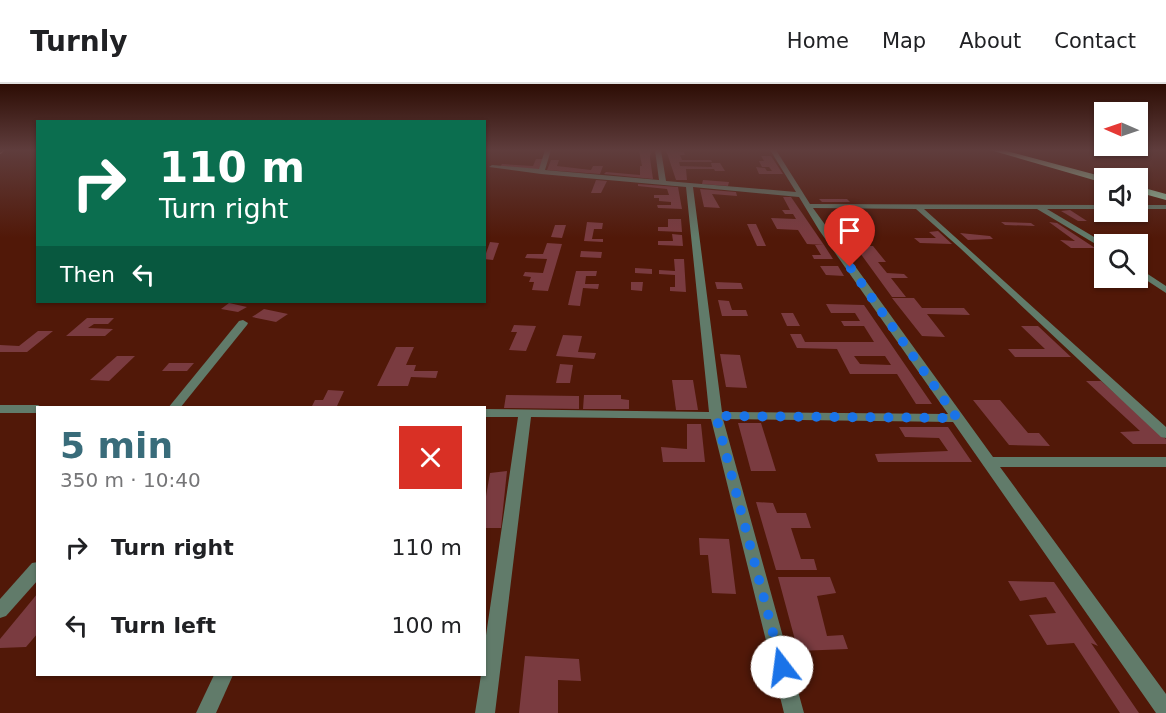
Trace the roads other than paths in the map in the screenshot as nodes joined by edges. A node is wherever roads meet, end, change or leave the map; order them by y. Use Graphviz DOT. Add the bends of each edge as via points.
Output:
graph roads {
  1 [pos="623,179"];
  2 [pos="662,179"];
  3 [pos="792,179"];
  4 [pos="663,183"];
  5 [pos="689,186"];
  6 [pos="1148,190"];
  7 [pos="1166,195"];
  8 [pos="805,200"];
  9 [pos="917,206"];
  10 [pos="1038,206"];
  11 [pos="1094,207"];
  12 [pos="1148,207"];
  13 [pos="1166,207"];
  14 [pos="1094,241"];
  15 [pos="1148,278"];
  16 [pos="1166,290"];
  17 [pos="243,323"];
  18 [pos="176,406"];
  19 [pos="0,409"];
  20 [pos="36,409"];
  21 [pos="486,414"];
  22 [pos="525,414"];
  23 [pos="716,416"];
  24 [pos="957,418"];
  25 [pos="1166,434"];
  26 [pos="988,462"];
  27 [pos="1166,462"];
  28 [pos="36,570"];
  29 [pos="0,611"];
  30 [pos="224,676"];
  31 [pos="1166,710"];
  32 [pos="206,713"];
  33 [pos="485,713"];
  34 [pos="794,713"];
  1 -- 4 [label="street"];
  2 -- 4 [label="street"];
  3 -- 8 [label="street"];
  4 -- 5 [label="street"];
  5 -- 8 [label="street"];
  5 -- 23 [label="street"];
  6 -- 7 [label="highway"];
  8 -- 9 [label="street"];
  8 -- 24 [label="street"];
  9 -- 10 [label="street"];
  9 -- 25 [label="street"];
  10 -- 11 [label="street"];
  10 -- 14 [label="street"];
  12 -- 13 [label="street"];
  15 -- 16 [label="street"];
  17 -- 18 [label="street"];
  19 -- 20 [label="street"];
  21 -- 22 [label="street"];
  22 -- 23 [label="street"];
  22 -- 33 [label="street"];
  23 -- 24 [label="street"];
  23 -- 34 [label="street"];
  24 -- 26 [label="street"];
  26 -- 27 [label="street"];
  26 -- 31 [label="street"];
  28 -- 29 [label="street"];
  30 -- 32 [label="street"];
}
